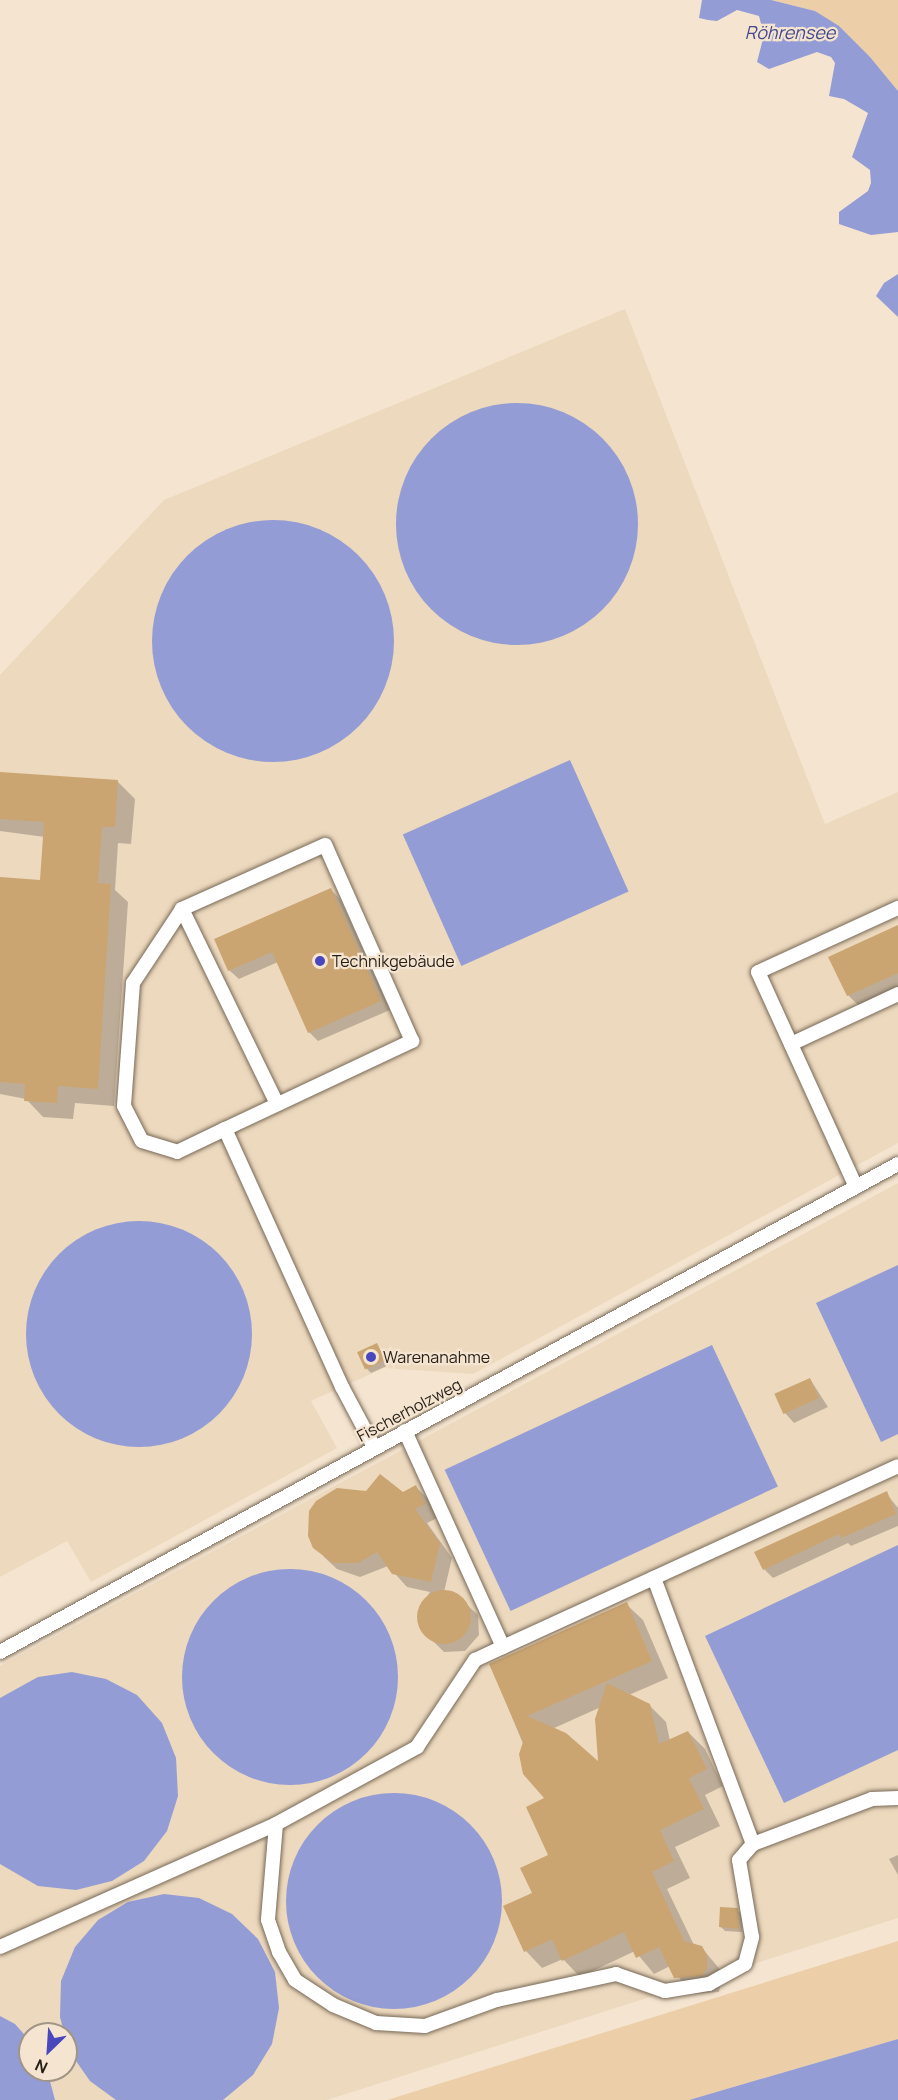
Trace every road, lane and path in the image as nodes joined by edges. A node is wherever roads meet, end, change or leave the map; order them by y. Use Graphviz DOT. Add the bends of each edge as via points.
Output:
graph roads {
  1 [pos="898,908"];
  2 [pos="182,909"];
  3 [pos="898,994"];
  4 [pos="791,1044"];
  5 [pos="277,1104"];
  6 [pos="225,1129"];
  7 [pos="898,1164"];
  8 [pos="856,1187"];
  9 [pos="405,1431"];
  10 [pos="374,1447"];
  11 [pos="898,1466"];
  12 [pos="654,1578"];
  13 [pos="503,1647"];
  14 [pos="0,1652"];
  15 [pos="898,1798"];
  16 [pos="276,1824"];
  17 [pos="753,1844"];
  18 [pos="0,1947"];
  1 -- 4 [label="lane" via="758,972"];
  2 -- 5 [label="lane"];
  2 -- 5 [label="lane" via="325,845 412,1041"];
  2 -- 6 [label="lane" via="133,983 124,1106 142,1141 177,1152"];
  3 -- 4 [label="lane"];
  4 -- 8 [label="lane"];
  5 -- 6 [label="lane"];
  6 -- 10 [label="lane"];
  7 -- 8 [label="lane, Fischerholzweg"];
  8 -- 9 [label="lane, Fischerholzweg"];
  9 -- 10 [label="lane, Fischerholzweg"];
  9 -- 13 [label="lane"];
  10 -- 14 [label="lane, Fischerholzweg"];
  11 -- 12 [label="lane"];
  12 -- 13 [label="lane"];
  12 -- 17 [label="lane"];
  13 -- 16 [label="lane" via="475,1660 417,1747"];
  15 -- 17 [label="lane" via="872,1799"];
  16 -- 17 [label="lane" via="268,1920 279,1952 295,1980 333,2005 376,2023 425,2026 497,2000 616,1974 665,1990 709,1984 745,1964 752,1937 739,1860"];
  16 -- 18 [label="lane"];
}
